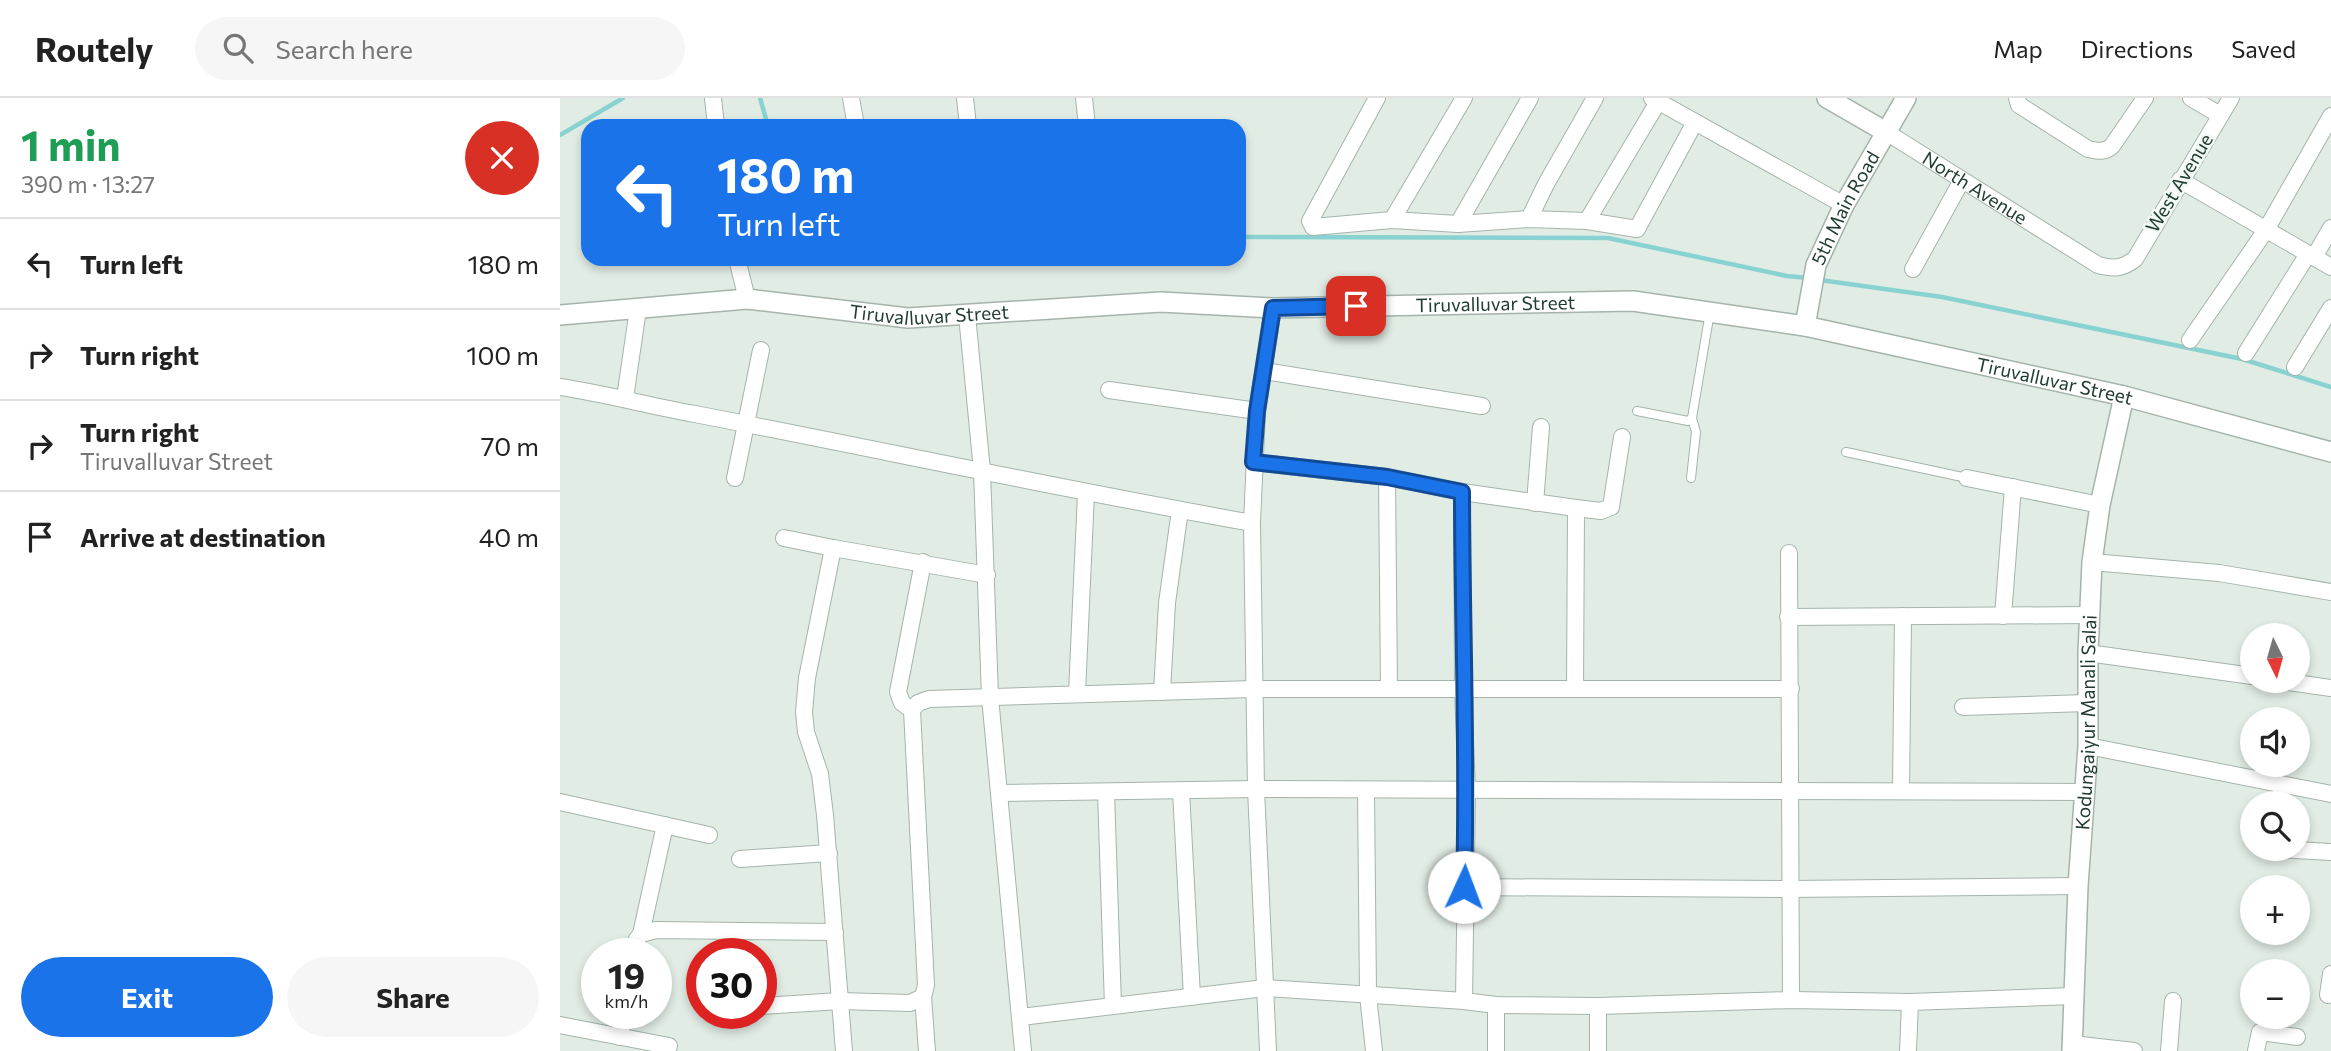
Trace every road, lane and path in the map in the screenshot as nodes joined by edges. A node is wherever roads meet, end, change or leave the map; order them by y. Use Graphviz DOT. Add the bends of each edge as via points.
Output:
graph roads {
  1 [pos="713,98"];
  2 [pos="852,98"];
  3 [pos="965,98"];
  4 [pos="1084,98"];
  5 [pos="1377,98"];
  6 [pos="1464,98"];
  7 [pos="1530,98"];
  8 [pos="1595,98"];
  9 [pos="1826,98"];
  10 [pos="1906,98"];
  11 [pos="2017,98"];
  12 [pos="2145,98"];
  13 [pos="2191,98"];
  14 [pos="2231,98"];
  15 [pos="1655,100"];
  16 [pos="2220,115"];
  17 [pos="2331,116"];
  18 [pos="715,119"];
  19 [pos="855,119"];
  20 [pos="967,119"];
  21 [pos="1086,119"];
  22 [pos="1695,122"];
  23 [pos="1886,132"];
  24 [pos="1962,180"];
  25 [pos="2180,180"];
  26 [pos="1844,205"];
  27 [pos="1530,219"];
  28 [pos="1391,220"];
  29 [pos="1587,221"];
  30 [pos="1458,224"];
  31 [pos="2331,228"];
  32 [pos="2266,230"];
  33 [pos="2311,255"];
  34 [pos="739,266"];
  35 [pos="2126,266"];
  36 [pos="2331,267"];
  37 [pos="1913,269"];
  38 [pos="747,299"];
  39 [pos="1273,308"];
  40 [pos="2331,308"];
  41 [pos="638,309"];
  42 [pos="1710,312"];
  43 [pos="560,315"];
  44 [pos="967,315"];
  45 [pos="1805,326"];
  46 [pos="2190,340"];
  47 [pos="761,350"];
  48 [pos="2246,353"];
  49 [pos="2295,367"];
  50 [pos="1264,371"];
  51 [pos="560,387"];
  52 [pos="1109,390"];
  53 [pos="2124,396"];
  54 [pos="625,398"];
  55 [pos="1482,406"];
  56 [pos="1257,411"];
  57 [pos="1637,411"];
  58 [pos="1692,418"];
  59 [pos="746,424"];
  60 [pos="1541,427"];
  61 [pos="1622,437"];
  62 [pos="1846,452"];
  63 [pos="2331,452"];
  64 [pos="1253,462"];
  65 [pos="982,471"];
  66 [pos="1387,477"];
  67 [pos="735,478"];
  68 [pos="1690,478"];
  69 [pos="1966,478"];
  70 [pos="2013,487"];
  71 [pos="1086,492"];
  72 [pos="1462,492"];
  73 [pos="1535,503"];
  74 [pos="2100,505"];
  75 [pos="1576,508"];
  76 [pos="1180,510"];
  77 [pos="1252,523"];
  78 [pos="784,538"];
  79 [pos="833,548"];
  80 [pos="1789,553"];
  81 [pos="923,562"];
  82 [pos="2092,562"];
  83 [pos="987,575"];
  84 [pos="2331,592"];
  85 [pos="2089,615"];
  86 [pos="1903,616"];
  87 [pos="2003,616"];
  88 [pos="1788,617"];
  89 [pos="2088,653"];
  90 [pos="2240,675"];
  91 [pos="2310,685"];
  92 [pos="2331,688"];
  93 [pos="1253,689"];
  94 [pos="1389,689"];
  95 [pos="1575,689"];
  96 [pos="1791,689"];
  97 [pos="1463,690"];
  98 [pos="1162,692"];
  99 [pos="1077,693"];
  100 [pos="990,698"];
  101 [pos="2087,703"];
  102 [pos="1963,707"];
  103 [pos="912,710"];
  104 [pos="2088,746"];
  105 [pos="1256,789"];
  106 [pos="1181,790"];
  107 [pos="1366,790"];
  108 [pos="1467,790"];
  109 [pos="1790,790"];
  110 [pos="1901,791"];
  111 [pos="1106,792"];
  112 [pos="2083,792"];
  113 [pos="999,793"];
  114 [pos="2331,794"];
  115 [pos="560,803"];
  116 [pos="665,825"];
  117 [pos="709,835"];
  118 [pos="2310,851"];
  119 [pos="2331,852"];
  120 [pos="829,853"];
  121 [pos="740,859"];
  122 [pos="2078,886"];
  123 [pos="1464,887"];
  124 [pos="1790,888"];
  125 [pos="835,932"];
  126 [pos="641,934"];
  127 [pos="638,938"];
  128 [pos="2331,974"];
  129 [pos="1265,988"];
  130 [pos="1368,995"];
  131 [pos="2328,995"];
  132 [pos="2073,996"];
  133 [pos="923,997"];
  134 [pos="1192,997"];
  135 [pos="1791,1000"];
  136 [pos="840,1001"];
  137 [pos="1464,1001"];
  138 [pos="2173,1001"];
  139 [pos="1910,1002"];
  140 [pos="777,1005"];
  141 [pos="1496,1005"];
  142 [pos="1113,1006"];
  143 [pos="1598,1006"];
  144 [pos="1021,1017"];
  145 [pos="560,1025"];
  146 [pos="621,1029"];
  147 [pos="620,1037"];
  148 [pos="2297,1037"];
  149 [pos="669,1046"];
  150 [pos="2072,1047"];
  151 [pos="844,1051"];
  152 [pos="927,1051"];
  153 [pos="1023,1051"];
  154 [pos="1268,1051"];
  155 [pos="1374,1051"];
  156 [pos="1496,1051"];
  157 [pos="1598,1051"];
  158 [pos="1909,1051"];
  159 [pos="2133,1051"];
  160 [pos="2169,1051"];
  161 [pos="2256,1051"];
  1 -- 18 [label="street"];
  2 -- 19 [label="street"];
  3 -- 20 [label="street"];
  4 -- 21 [label="street"];
  5 -- 28 [label="street" via="1310,221 1316,228"];
  6 -- 28 [label="street"];
  7 -- 30 [label="street"];
  8 -- 27 [label="street"];
  9 -- 23 [label="street, North Avenue"];
  10 -- 23 [label="street, 5th Main Road"];
  11 -- 12 [label="street" via="2030,113 2088,149 2100,151 2112,146"];
  13 -- 16 [label="street"];
  14 -- 16 [label="street, West Avenue"];
  15 -- 22 [label="street"];
  15 -- 29 [label="street"];
  16 -- 25 [label="street, West Avenue"];
  17 -- 32 [label="street"];
  22 -- 26 [label="street"];
  22 -- 29 [label="street" via="1637,229"];
  23 -- 24 [label="street, North Avenue"];
  23 -- 26 [label="street, 5th Main Road"];
  24 -- 35 [label="street, North Avenue" via="2098,265"];
  24 -- 37 [label="street"];
  25 -- 32 [label="street"];
  25 -- 35 [label="street, West Avenue" via="2135,259"];
  26 -- 45 [label="street, 5th Main Road" via="1816,265"];
  27 -- 29 [label="street"];
  27 -- 30 [label="street"];
  28 -- 30 [label="street"];
  31 -- 33 [label="street"];
  32 -- 33 [label="street"];
  32 -- 46 [label="street"];
  33 -- 36 [label="street"];
  33 -- 48 [label="street"];
  34 -- 38 [label="street"];
  38 -- 41 [label="street, Tiruvalluvar Street"];
  38 -- 44 [label="street, Tiruvalluvar Street" via="908,318"];
  39 -- 42 [label="street, Tiruvalluvar Street" via="1633,300"];
  39 -- 44 [label="street, Tiruvalluvar Street" via="1161,302"];
  39 -- 50 [label="street"];
  40 -- 49 [label="street"];
  41 -- 43 [label="street, Tiruvalluvar Street"];
  41 -- 54 [label="street"];
  42 -- 45 [label="street, Tiruvalluvar Street"];
  42 -- 58 [label="lane"];
  44 -- 65 [label="street"];
  45 -- 53 [label="street, Tiruvalluvar Street"];
  47 -- 59 [label="street"];
  50 -- 55 [label="street"];
  50 -- 56 [label="street"];
  51 -- 54 [label="street"];
  52 -- 56 [label="street"];
  53 -- 63 [label="street, Tiruvalluvar Street"];
  53 -- 74 [label="street, Kodungaiyur Manali Salai"];
  54 -- 59 [label="street"];
  56 -- 64 [label="street"];
  57 -- 58 [label="lane"];
  58 -- 68 [label="lane" via="1696,432"];
  59 -- 65 [label="street"];
  59 -- 67 [label="street"];
  60 -- 73 [label="street"];
  61 -- 75 [label="street" via="1611,507 1601,511"];
  62 -- 69 [label="lane"];
  64 -- 66 [label="street"];
  64 -- 77 [label="street"];
  65 -- 71 [label="street"];
  65 -- 83 [label="street"];
  66 -- 72 [label="street"];
  66 -- 94 [label="street"];
  69 -- 70 [label="street"];
  70 -- 74 [label="street"];
  70 -- 87 [label="street"];
  71 -- 76 [label="street"];
  71 -- 99 [label="street"];
  72 -- 73 [label="street"];
  72 -- 97 [label="street"];
  73 -- 75 [label="street"];
  74 -- 82 [label="street, Kodungaiyur Manali Salai"];
  75 -- 95 [label="street"];
  76 -- 77 [label="street"];
  76 -- 98 [label="street" via="1167,603"];
  77 -- 93 [label="street"];
  78 -- 79 [label="street"];
  79 -- 81 [label="street"];
  79 -- 120 [label="street" via="804,712 820,774"];
  80 -- 88 [label="street"];
  81 -- 83 [label="street"];
  81 -- 103 [label="street" via="898,692 902,703"];
  82 -- 84 [label="street" via="2219,573"];
  82 -- 85 [label="street, Kodungaiyur Manali Salai"];
  83 -- 100 [label="street"];
  85 -- 87 [label="street"];
  85 -- 89 [label="street, Kodungaiyur Manali Salai"];
  86 -- 87 [label="street"];
  86 -- 88 [label="street"];
  86 -- 110 [label="street"];
  88 -- 96 [label="street"];
  89 -- 90 [label="street"];
  89 -- 101 [label="street, Kodungaiyur Manali Salai"];
  91 -- 92 [label="street"];
  93 -- 94 [label="street"];
  93 -- 98 [label="street"];
  93 -- 105 [label="street"];
  94 -- 97 [label="street"];
  95 -- 96 [label="street"];
  95 -- 97 [label="street"];
  96 -- 109 [label="street"];
  97 -- 108 [label="street"];
  98 -- 99 [label="street"];
  99 -- 100 [label="street"];
  100 -- 103 [label="street" via="929,699"];
  100 -- 113 [label="street"];
  101 -- 102 [label="street"];
  101 -- 104 [label="street, Kodungaiyur Manali Salai"];
  103 -- 133 [label="street"];
  104 -- 112 [label="street, Kodungaiyur Manali Salai"];
  104 -- 114 [label="street"];
  105 -- 106 [label="street"];
  105 -- 107 [label="street"];
  105 -- 129 [label="street"];
  106 -- 111 [label="street"];
  106 -- 134 [label="street"];
  107 -- 108 [label="street"];
  107 -- 130 [label="street"];
  108 -- 109 [label="street"];
  108 -- 123 [label="street"];
  109 -- 110 [label="street"];
  109 -- 124 [label="street"];
  110 -- 112 [label="street"];
  111 -- 113 [label="street"];
  111 -- 142 [label="street"];
  112 -- 122 [label="street, Kodungaiyur Manali Salai"];
  113 -- 144 [label="street"];
  115 -- 116 [label="street"];
  116 -- 117 [label="street"];
  116 -- 126 [label="street"];
  118 -- 119 [label="street"];
  120 -- 121 [label="street"];
  120 -- 125 [label="street"];
  122 -- 124 [label="street"];
  122 -- 132 [label="street, Kodungaiyur Manali Salai"];
  123 -- 124 [label="street"];
  123 -- 137 [label="street"];
  124 -- 135 [label="street"];
  125 -- 126 [label="street" via="656,930"];
  125 -- 136 [label="street"];
  126 -- 127 [label="street"];
  128 -- 131 [label="street"];
  129 -- 130 [label="street"];
  129 -- 134 [label="street"];
  129 -- 154 [label="street"];
  130 -- 137 [label="street"];
  130 -- 155 [label="street"];
  132 -- 139 [label="street"];
  132 -- 150 [label="street, Kodungaiyur Manali Salai"];
  133 -- 136 [label="street" via="910,1003"];
  133 -- 152 [label="street"];
  134 -- 142 [label="street"];
  135 -- 139 [label="street"];
  135 -- 143 [label="street"];
  136 -- 140 [label="street"];
  136 -- 151 [label="street"];
  137 -- 141 [label="street"];
  138 -- 160 [label="street"];
  139 -- 158 [label="street"];
  141 -- 143 [label="street"];
  141 -- 156 [label="street"];
  142 -- 144 [label="street"];
  143 -- 157 [label="street"];
  144 -- 153 [label="street"];
  145 -- 147 [label="street"];
  146 -- 147 [label="street"];
  147 -- 149 [label="street"];
  148 -- 161 [label="street" via="2260,1032"];
  150 -- 159 [label="street"];
}
